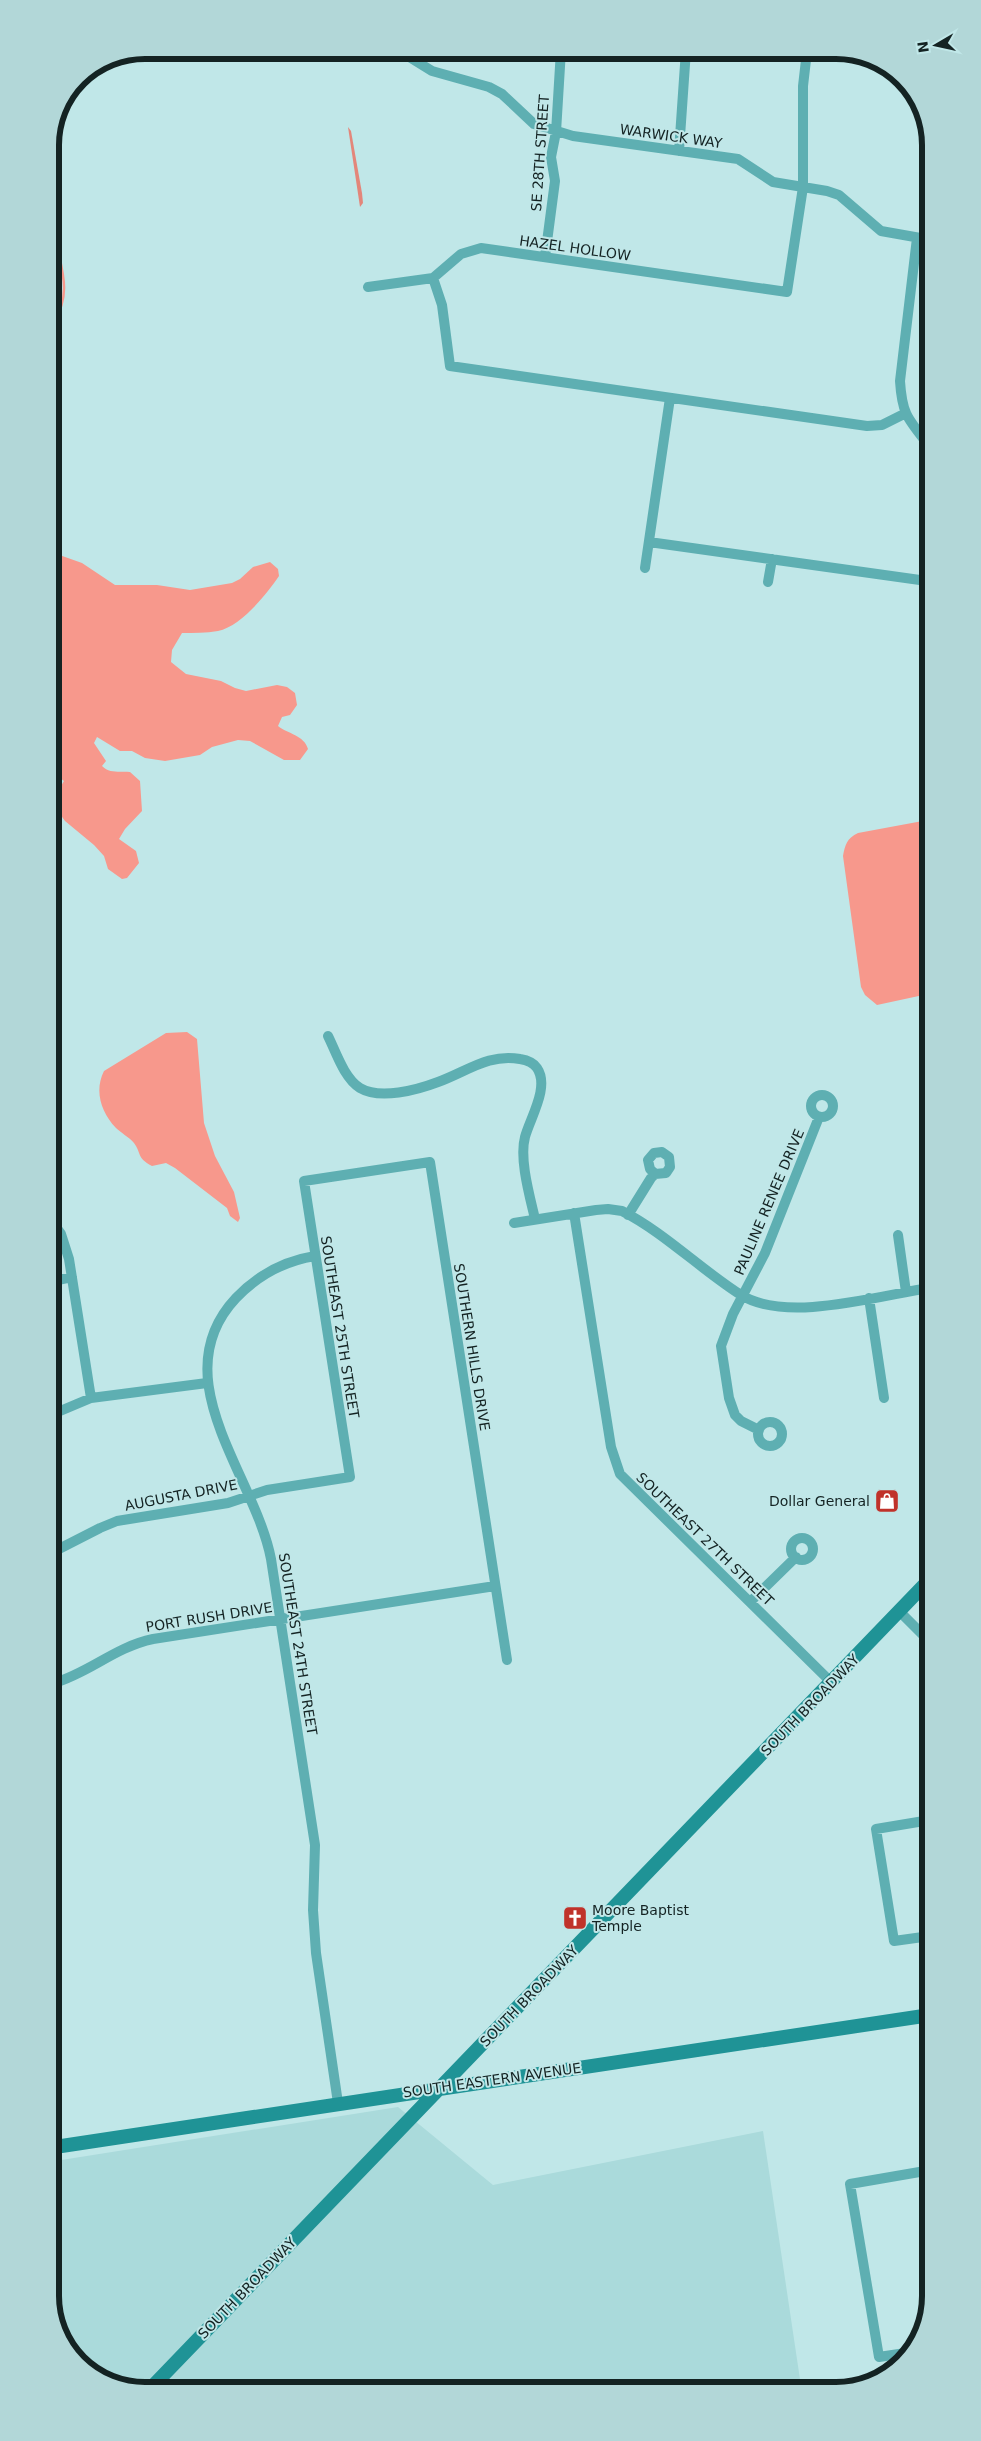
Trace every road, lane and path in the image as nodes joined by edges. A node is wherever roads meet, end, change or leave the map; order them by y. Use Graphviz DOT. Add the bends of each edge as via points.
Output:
graph roads {
  1 [pos="415,59"];
  2 [pos="560,59"];
  3 [pos="685,59"];
  4 [pos="806,59"];
  5 [pos="556,132"];
  6 [pos="679,151"];
  7 [pos="803,187"];
  8 [pos="922,238"];
  9 [pos="545,257"];
  10 [pos="433,278"];
  11 [pos="368,286"];
  12 [pos="670,398"];
  13 [pos="906,413"];
  14 [pos="922,437"];
  15 [pos="649,542"];
  16 [pos="772,560"];
  17 [pos="645,568"];
  18 [pos="922,581"];
  19 [pos="768,582"];
  20 [pos="328,1036"];
  21 [pos="819,1117"];
  22 [pos="655,1174"];
  23 [pos="304,1181"];
  24 [pos="574,1213"];
  25 [pos="628,1215"];
  26 [pos="535,1220"];
  27 [pos="514,1223"];
  28 [pos="59,1234"];
  29 [pos="898,1235"];
  30 [pos="315,1256"];
  31 [pos="72,1277"];
  32 [pos="59,1280"];
  33 [pos="922,1289"];
  34 [pos="906,1292"];
  35 [pos="743,1296"];
  36 [pos="869,1298"];
  37 [pos="207,1383"];
  38 [pos="91,1398"];
  39 [pos="884,1398"];
  40 [pos="59,1411"];
  41 [pos="759,1430"];
  42 [pos="350,1477"];
  43 [pos="250,1496"];
  44 [pos="59,1549"];
  45 [pos="796,1557"];
  46 [pos="495,1586"];
  47 [pos="922,1587"];
  48 [pos="750,1602"];
  49 [pos="900,1611"];
  50 [pos="280,1620"];
  51 [pos="922,1634"];
  52 [pos="507,1660"];
  53 [pos="59,1681"];
  54 [pos="832,1682"];
  55 [pos="922,1821"];
  56 [pos="922,1937"];
  57 [pos="922,2016"];
  58 [pos="440,2088"];
  59 [pos="338,2103"];
  60 [pos="59,2146"];
  61 [pos="922,2172"];
  62 [pos="900,2354"];
  63 [pos="157,2382"];
  1 -- 5 [label="street, WARWICK WAY" via="432,71 489,87 502,94 534,124"];
  2 -- 5 [label="street, SE 28TH STREET"];
  3 -- 6 [label="street"];
  4 -- 7 [label="street" via="803,86"];
  5 -- 6 [label="street, WARWICK WAY"];
  5 -- 9 [label="street, SE 28TH STREET" via="551,157 555,181"];
  6 -- 7 [label="street, WARWICK WAY" via="738,159 773,182"];
  7 -- 8 [label="street, WARWICK WAY" via="839,195 882,231"];
  7 -- 9 [label="street, HAZEL HOLLOW" via="788,292"];
  8 -- 13 [label="street" via="900,381"];
  9 -- 10 [label="street, HAZEL HOLLOW" via="481,248 461,254"];
  10 -- 11 [label="street"];
  10 -- 12 [label="street" via="442,305 450,366"];
  12 -- 13 [label="street" via="867,426 882,425"];
  12 -- 15 [label="street"];
  13 -- 14 [label="street" via="911,425"];
  15 -- 16 [label="street"];
  15 -- 17 [label="street"];
  16 -- 18 [label="street"];
  16 -- 19 [label="street"];
  20 -- 26 [label="street" via="351,1079 372,1093 419,1088 439,1082 476,1063 507,1056 534,1065 540,1075 540,1091 523,1146"];
  21 -- 35 [label="street, PAULINE RENEE DRIVE" via="765,1253"];
  22 -- 25 [label="street"];
  23 -- 30 [label="street, SOUTHEAST 25TH STREET"];
  23 -- 46 [label="street, SOUTHERN HILLS DRIVE" via="430,1162"];
  24 -- 25 [label="street" via="608,1208"];
  24 -- 26 [label="street"];
  24 -- 48 [label="street, SOUTHEAST 27TH STREET" via="611,1447 620,1474"];
  25 -- 35 [label="street"];
  26 -- 27 [label="street"];
  28 -- 31 [label="street" via="66,1245"];
  29 -- 34 [label="street"];
  30 -- 37 [label="street, SOUTHEAST 24TH STREET" via="299,1258 275,1268 255,1280 235,1300 216,1328 208,1359"];
  30 -- 42 [label="street, SOUTHEAST 25TH STREET"];
  31 -- 32 [label="street"];
  31 -- 38 [label="street"];
  33 -- 34 [label="street"];
  34 -- 36 [label="street"];
  35 -- 36 [label="street" via="777,1307 796,1308"];
  35 -- 41 [label="street, PAULINE RENEE DRIVE" via="726,1331 721,1351 735,1414"];
  36 -- 39 [label="street"];
  37 -- 38 [label="street"];
  37 -- 43 [label="street, SOUTHEAST 24TH STREET" via="212,1409"];
  38 -- 40 [label="street"];
  42 -- 43 [label="street, AUGUSTA DRIVE" via="267,1490"];
  43 -- 44 [label="street, AUGUSTA DRIVE" via="228,1503 117,1521"];
  43 -- 50 [label="street, SOUTHEAST 24TH STREET" via="268,1544"];
  45 -- 48 [label="street"];
  46 -- 50 [label="street, PORT RUSH DRIVE"];
  46 -- 52 [label="street, SOUTHERN HILLS DRIVE"];
  47 -- 49 [label="street, SOUTH BROADWAY"];
  48 -- 54 [label="street, SOUTHEAST 27TH STREET"];
  49 -- 51 [label="street"];
  49 -- 54 [label="street, SOUTH BROADWAY"];
  50 -- 53 [label="street, PORT RUSH DRIVE" via="138,1642"];
  50 -- 59 [label="street, SOUTHEAST 24TH STREET" via="315,1845 313,1910 316,1953"];
  54 -- 58 [label="street, SOUTH BROADWAY"];
  55 -- 56 [label="street" via="876,1829 894,1941"];
  57 -- 58 [label="street, SOUTH EASTERN AVENUE"];
  58 -- 59 [label="street, SOUTH EASTERN AVENUE"];
  58 -- 63 [label="street, SOUTH BROADWAY"];
  59 -- 60 [label="street, SOUTH EASTERN AVENUE"];
  61 -- 62 [label="street" via="850,2184 878,2357"];
}
